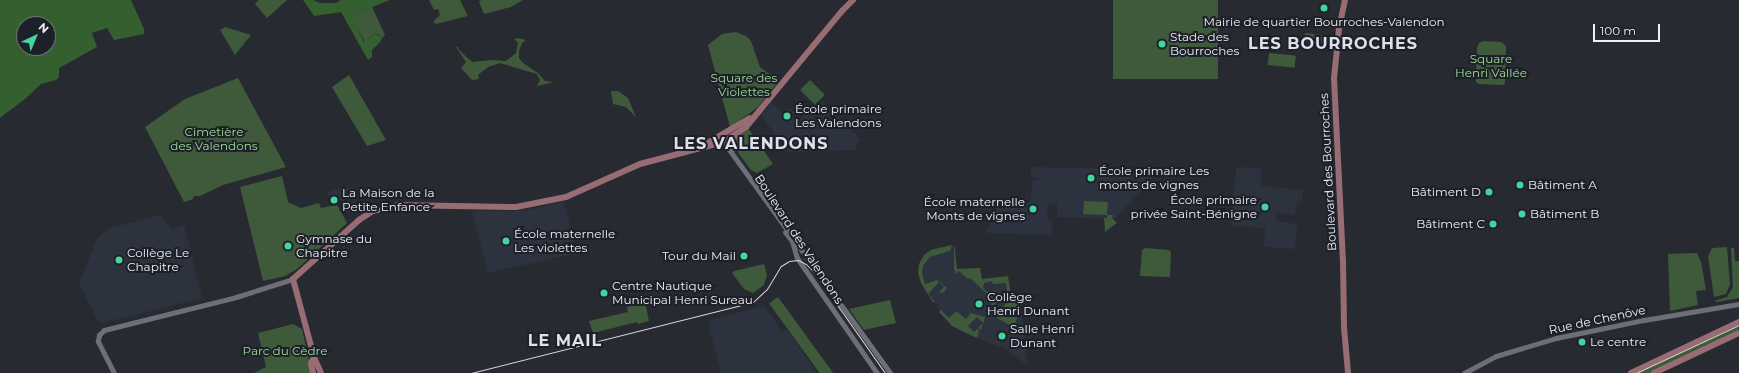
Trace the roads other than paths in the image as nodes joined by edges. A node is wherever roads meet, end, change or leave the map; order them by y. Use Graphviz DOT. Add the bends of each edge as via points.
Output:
graph roads {
  1 [pos="853,0"];
  2 [pos="1345,0"];
  3 [pos="739,128"];
  4 [pos="723,140"];
  5 [pos="737,158"];
  6 [pos="293,279"];
  7 [pos="1739,304"];
  8 [pos="1739,322"];
  9 [pos="1739,334"];
  10 [pos="1345,343"];
  11 [pos="314,357"];
  12 [pos="114,373"];
  13 [pos="313,373"];
  14 [pos="321,373"];
  15 [pos="877,373"];
  16 [pos="890,373"];
  17 [pos="1344,373"];
  18 [pos="1348,373"];
  19 [pos="1464,373"];
  20 [pos="1631,373"];
  21 [pos="1654,373"];
  1 -- 3 [label="main road" via="758,114 746,127"];
  2 -- 10 [label="main road, Boulevard des Bourroches" via="1334,78"];
  3 -- 4 [label="main road"];
  3 -- 5 [label="street, Boulevard des Valendons" via="731,146"];
  4 -- 5 [label="street, Boulevard des Valendons"];
  4 -- 6 [label="main road" via="640,164 566,196 516,207 398,205 373,211 359,220"];
  4 -- 15 [label="street, Boulevard des Valendons" via="792,242 797,258"];
  5 -- 16 [label="street, Boulevard des Valendons"];
  6 -- 11 [label="main road"];
  6 -- 12 [label="street" via="236,297 109,328 100,333 98,341"];
  7 -- 19 [label="street, Rue de Chenôve" via="1556,338 1496,356"];
  8 -- 20 [label="main road"];
  9 -- 21 [label="main road"];
  10 -- 17 [label="main road, Boulevard des Bourroches"];
  10 -- 18 [label="main road, Boulevard des Bourroches"];
  11 -- 13 [label="main road" via="311,363"];
  11 -- 14 [label="main road"];
}
